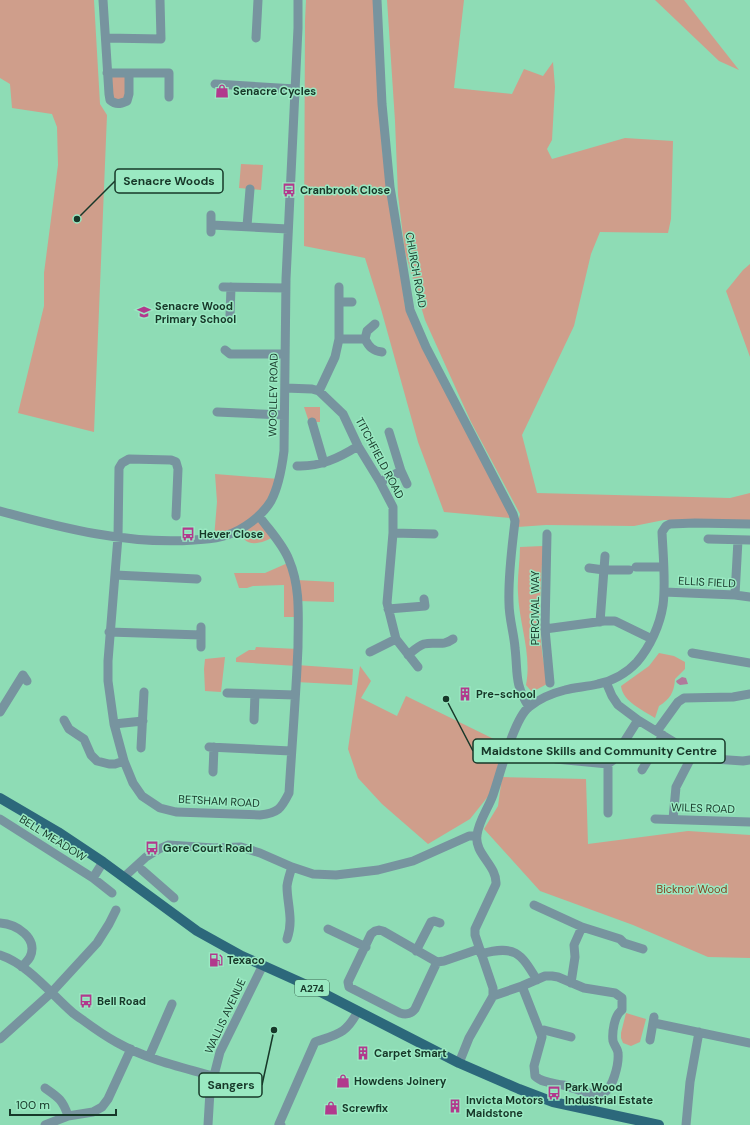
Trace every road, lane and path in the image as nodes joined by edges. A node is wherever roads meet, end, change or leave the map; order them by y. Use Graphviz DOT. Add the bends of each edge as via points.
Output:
graph roads {
  1 [pos="103,0"];
  2 [pos="160,0"];
  3 [pos="258,0"];
  4 [pos="298,0"];
  5 [pos="377,0"];
  6 [pos="106,38"];
  7 [pos="256,38"];
  8 [pos="107,73"];
  9 [pos="129,73"];
  10 [pos="215,84"];
  11 [pos="295,88"];
  12 [pos="169,97"];
  13 [pos="250,189"];
  14 [pos="212,224"];
  15 [pos="247,226"];
  16 [pos="288,229"];
  17 [pos="339,287"];
  18 [pos="286,288"];
  19 [pos="339,302"];
  20 [pos="352,302"];
  21 [pos="230,316"];
  22 [pos="375,324"];
  23 [pos="339,339"];
  24 [pos="365,339"];
  25 [pos="225,350"];
  26 [pos="382,352"];
  27 [pos="285,354"];
  28 [pos="285,388"];
  29 [pos="320,391"];
  30 [pos="217,412"];
  31 [pos="284,415"];
  32 [pos="312,422"];
  33 [pos="389,432"];
  34 [pos="393,445"];
  35 [pos="358,446"];
  36 [pos="384,450"];
  37 [pos="324,463"];
  38 [pos="297,466"];
  39 [pos="401,471"];
  40 [pos="380,482"];
  41 [pos="407,484"];
  42 [pos="0,511"];
  43 [pos="176,516"];
  44 [pos="259,516"];
  45 [pos="750,524"];
  46 [pos="393,533"];
  47 [pos="434,534"];
  48 [pos="548,534"];
  49 [pos="118,537"];
  50 [pos="708,539"];
  51 [pos="738,540"];
  52 [pos="750,540"];
  53 [pos="605,556"];
  54 [pos="663,567"];
  55 [pos="589,568"];
  56 [pos="604,570"];
  57 [pos="115,575"];
  58 [pos="197,579"];
  59 [pos="664,592"];
  60 [pos="735,595"];
  61 [pos="750,597"];
  62 [pos="424,600"];
  63 [pos="388,609"];
  64 [pos="600,622"];
  65 [pos="545,629"];
  66 [pos="110,632"];
  67 [pos="396,639"];
  68 [pos="453,639"];
  69 [pos="652,639"];
  70 [pos="201,647"];
  71 [pos="370,652"];
  72 [pos="692,653"];
  73 [pos="408,655"];
  74 [pos="750,663"];
  75 [pos="418,667"];
  76 [pos="27,681"];
  77 [pos="550,682"];
  78 [pos="606,682"];
  79 [pos="144,692"];
  80 [pos="227,693"];
  81 [pos="255,694"];
  82 [pos="750,694"];
  83 [pos="295,695"];
  84 [pos="529,707"];
  85 [pos="0,712"];
  86 [pos="64,720"];
  87 [pos="254,720"];
  88 [pos="638,720"];
  89 [pos="143,721"];
  90 [pos="114,724"];
  91 [pos="660,733"];
  92 [pos="142,748"];
  93 [pos="291,750"];
  94 [pos="693,754"];
  95 [pos="556,760"];
  96 [pos="750,760"];
  97 [pos="124,761"];
  98 [pos="608,764"];
  99 [pos="642,770"];
  100 [pos="213,772"];
  101 [pos="0,798"];
  102 [pos="608,813"];
  103 [pos="0,819"];
  104 [pos="655,819"];
  105 [pos="673,819"];
  106 [pos="750,822"];
  107 [pos="477,836"];
  108 [pos="103,862"];
  109 [pos="292,867"];
  110 [pos="142,870"];
  111 [pos="124,877"];
  112 [pos="93,878"];
  113 [pos="159,884"];
  114 [pos="112,893"];
  115 [pos="150,897"];
  116 [pos="174,898"];
  117 [pos="534,905"];
  118 [pos="116,910"];
  119 [pos="0,923"];
  120 [pos="440,923"];
  121 [pos="582,927"];
  122 [pos="328,929"];
  123 [pos="287,938"];
  124 [pos="366,947"];
  125 [pos="643,949"];
  126 [pos="416,951"];
  127 [pos="480,952"];
  128 [pos="0,955"];
  129 [pos="437,962"];
  130 [pos="263,965"];
  131 [pos="22,967"];
  132 [pos="537,980"];
  133 [pos="571,983"];
  134 [pos="522,986"];
  135 [pos="51,993"];
  136 [pos="494,996"];
  137 [pos="172,1004"];
  138 [pos="358,1011"];
  139 [pos="540,1032"];
  140 [pos="699,1032"];
  141 [pos="571,1037"];
  142 [pos="0,1039"];
  143 [pos="650,1040"];
  144 [pos="750,1043"];
  145 [pos="131,1049"];
  146 [pos="149,1057"];
  147 [pos="459,1063"];
  148 [pos="213,1076"];
  149 [pos="45,1088"];
  150 [pos="68,1116"];
  151 [pos="50,1124"];
  152 [pos="653,1124"];
  153 [pos="208,1125"];
  154 [pos="281,1125"];
  155 [pos="686,1125"];
  1 -- 6 [label="street"];
  2 -- 6 [label="street" via="161,39"];
  3 -- 7 [label="street"];
  4 -- 11 [label="street, WOOLLEY ROAD"];
  5 -- 84 [label="street, CHURCH ROAD" via="382,104 390,187 410,310 426,347 513,514 515,521 509,570 509,603 516,648 516,679 522,697"];
  6 -- 8 [label="street"];
  8 -- 9 [label="street"];
  8 -- 9 [label="street" via="110,100 116,104 126,101 129,94"];
  9 -- 12 [label="street" via="169,73"];
  10 -- 11 [label="street"];
  11 -- 16 [label="street, WOOLLEY ROAD"];
  13 -- 15 [label="street"];
  14 -- 15 [label="street"];
  15 -- 16 [label="street"];
  16 -- 18 [label="street, WOOLLEY ROAD"];
  17 -- 19 [label="street"];
  18 -- 21 [label="street" via="227,287"];
  18 -- 27 [label="street, WOOLLEY ROAD"];
  19 -- 20 [label="street"];
  19 -- 23 [label="street"];
  22 -- 24 [label="street" via="367,331"];
  23 -- 24 [label="street"];
  23 -- 29 [label="street" via="335,357"];
  24 -- 26 [label="street" via="370,347"];
  25 -- 27 [label="street" via="230,354"];
  27 -- 28 [label="street, WOOLLEY ROAD"];
  28 -- 29 [label="street"];
  28 -- 31 [label="street, WOOLLEY ROAD"];
  29 -- 35 [label="street, TITCHFIELD ROAD" via="343,414"];
  30 -- 31 [label="street"];
  31 -- 44 [label="street, WOOLLEY ROAD" via="284,451 279,479 271,501"];
  32 -- 37 [label="street"];
  33 -- 34 [label="street"];
  34 -- 36 [label="street"];
  34 -- 39 [label="street"];
  35 -- 37 [label="street"];
  35 -- 40 [label="street, TITCHFIELD ROAD"];
  37 -- 38 [label="street"];
  39 -- 40 [label="street"];
  39 -- 41 [label="street"];
  40 -- 46 [label="street, TITCHFIELD ROAD" via="393,507"];
  42 -- 49 [label="street, WOOLLEY ROAD"];
  43 -- 49 [label="street" via="176,462 129,459 119,468"];
  44 -- 49 [label="street, WOOLLEY ROAD" via="240,530 214,538 176,541"];
  44 -- 83 [label="street, BETSHAM ROAD" via="286,553 296,580 298,617"];
  45 -- 54 [label="street" via="670,524 662,532"];
  46 -- 47 [label="street"];
  46 -- 63 [label="street, TITCHFIELD ROAD"];
  48 -- 65 [label="street, PERCIVAL WAY"];
  49 -- 57 [label="street, BETSHAM ROAD"];
  50 -- 51 [label="street"];
  51 -- 52 [label="street"];
  51 -- 60 [label="street"];
  53 -- 56 [label="street"];
  54 -- 56 [label="street"];
  54 -- 59 [label="street"];
  55 -- 56 [label="street"];
  56 -- 64 [label="street"];
  57 -- 58 [label="street"];
  57 -- 66 [label="street, BETSHAM ROAD"];
  59 -- 60 [label="street, ELLIS FIELD"];
  59 -- 69 [label="street" via="660,620"];
  60 -- 61 [label="street, ELLIS FIELD"];
  62 -- 63 [label="street" via="425,606"];
  63 -- 67 [label="street, TITCHFIELD ROAD"];
  64 -- 65 [label="street"];
  64 -- 69 [label="street" via="615,621"];
  65 -- 77 [label="street, PERCIVAL WAY"];
  66 -- 70 [label="street" via="201,631"];
  66 -- 90 [label="street, BETSHAM ROAD" via="108,681"];
  67 -- 71 [label="street"];
  67 -- 73 [label="street, TITCHFIELD ROAD"];
  68 -- 73 [label="street" via="446,644 426,644 417,647"];
  69 -- 78 [label="street" via="636,663 621,676"];
  72 -- 74 [label="street"];
  73 -- 75 [label="street, TITCHFIELD ROAD"];
  76 -- 85 [label="street" via="23,675"];
  78 -- 84 [label="street" via="553,693"];
  78 -- 88 [label="street" via="618,705"];
  79 -- 89 [label="street"];
  80 -- 81 [label="street"];
  81 -- 83 [label="street"];
  81 -- 87 [label="street"];
  82 -- 91 [label="street" via="684,698 678,702"];
  83 -- 93 [label="street, BETSHAM ROAD"];
  84 -- 107 [label="street" via="516,726"];
  86 -- 97 [label="street" via="70,729 84,739 96,762 115,764"];
  88 -- 91 [label="street"];
  88 -- 98 [label="street"];
  89 -- 90 [label="street"];
  89 -- 92 [label="street"];
  90 -- 97 [label="street, BETSHAM ROAD"];
  91 -- 94 [label="street"];
  91 -- 99 [label="street"];
  93 -- 97 [label="street, BETSHAM ROAD" via="289,793 283,805 272,814 260,815 176,812 160,808 142,796 133,783"];
  93 -- 100 [label="street" via="212,747"];
  94 -- 96 [label="street" via="700,758"];
  94 -- 105 [label="street" via="676,788"];
  95 -- 98 [label="street"];
  98 -- 102 [label="street"];
  101 -- 108 [label="main road, A274"];
  103 -- 112 [label="street, BELL MEADOW"];
  104 -- 105 [label="street, WILES ROAD"];
  105 -- 106 [label="street, WILES ROAD"];
  107 -- 109 [label="street" via="469,836 413,861 378,870 336,875 314,874"];
  107 -- 127 [label="street" via="478,847 496,878 496,884 475,929"];
  108 -- 111 [label="main road, A274"];
  108 -- 112 [label="street"];
  109 -- 111 [label="street" via="241,847 168,845 146,857"];
  109 -- 123 [label="street" via="287,885 291,915"];
  110 -- 113 [label="street"];
  111 -- 115 [label="main road, A274"];
  112 -- 114 [label="street, BELL MEADOW"];
  113 -- 115 [label="street"];
  113 -- 116 [label="street"];
  115 -- 130 [label="main road, A274" via="207,937"];
  117 -- 121 [label="street"];
  118 -- 135 [label="street" via="97,943"];
  119 -- 131 [label="street" via="19,929 31,940 30,957"];
  120 -- 126 [label="street" via="431,922"];
  121 -- 125 [label="street"];
  121 -- 133 [label="street" via="574,945"];
  122 -- 124 [label="street"];
  124 -- 126 [label="street" via="372,934 379,930"];
  124 -- 129 [label="street" via="348,982 349,987 404,1015 415,1009"];
  126 -- 129 [label="street"];
  127 -- 129 [label="street"];
  127 -- 132 [label="street" via="511,951 526,961"];
  127 -- 136 [label="street"];
  128 -- 131 [label="street"];
  130 -- 138 [label="main road, A274"];
  130 -- 148 [label="street, WALLIS AVENUE" via="220,1052"];
  131 -- 135 [label="street"];
  132 -- 133 [label="street" via="552,976"];
  132 -- 134 [label="street"];
  133 -- 139 [label="street" via="615,993 622,998 622,1010 614,1026 613,1039 618,1053 610,1088 603,1093 590,1093 538,1079 533,1069 542,1037"];
  134 -- 136 [label="street"];
  134 -- 139 [label="street"];
  135 -- 142 [label="street"];
  135 -- 145 [label="street" via="95,1029"];
  136 -- 147 [label="street" via="469,1038"];
  137 -- 146 [label="street"];
  138 -- 147 [label="main road, A274"];
  138 -- 154 [label="street" via="352,1024 340,1034 315,1042 279,1124"];
  139 -- 141 [label="street" via="544,1030"];
  140 -- 143 [label="street" via="654,1020"];
  140 -- 144 [label="street"];
  140 -- 155 [label="street"];
  145 -- 146 [label="street"];
  145 -- 150 [label="street" via="102,1107 88,1114"];
  146 -- 148 [label="street"];
  147 -- 152 [label="main road, A274" via="553,1102"];
  148 -- 153 [label="street, WALLIS AVENUE"];
  149 -- 150 [label="street" via="64,1104"];
  150 -- 151 [label="street"];
}
